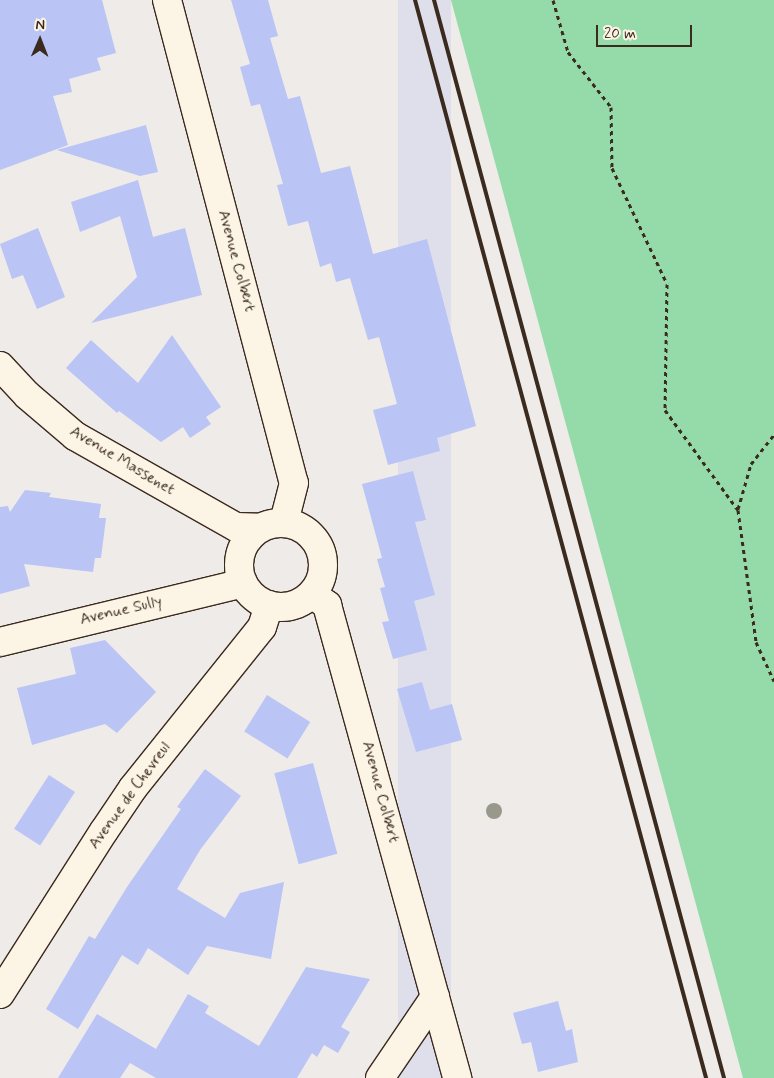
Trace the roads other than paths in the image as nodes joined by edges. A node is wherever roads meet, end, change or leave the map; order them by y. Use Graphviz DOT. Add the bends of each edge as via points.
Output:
graph roads {
  1 [pos="168,0"];
  2 [pos="0,366"];
  3 [pos="272,525"];
  4 [pos="242,583"];
  5 [pos="312,594"];
  6 [pos="269,605"];
  7 [pos="0,642"];
  8 [pos="0,994"];
  9 [pos="435,998"];
  10 [pos="380,1078"];
  11 [pos="456,1078"];
  1 -- 3 [label="street, Avenue Colbert" via="294,483"];
  2 -- 3 [label="street, Avenue Massenet" via="27,395 74,436 236,528"];
  3 -- 4 [label="street" via="243,546 239,571"];
  3 -- 5 [label="street" via="309,533 323,556 324,570"];
  4 -- 6 [label="street" via="249,593"];
  4 -- 7 [label="street, Avenue Sully"];
  5 -- 6 [label="street" via="292,606"];
  5 -- 9 [label="street, Avenue Colbert" via="327,605"];
  6 -- 8 [label="street, Avenue de Chevreul" via="262,626 133,788"];
  9 -- 10 [label="street"];
  9 -- 11 [label="street, Avenue Colbert"];
}
